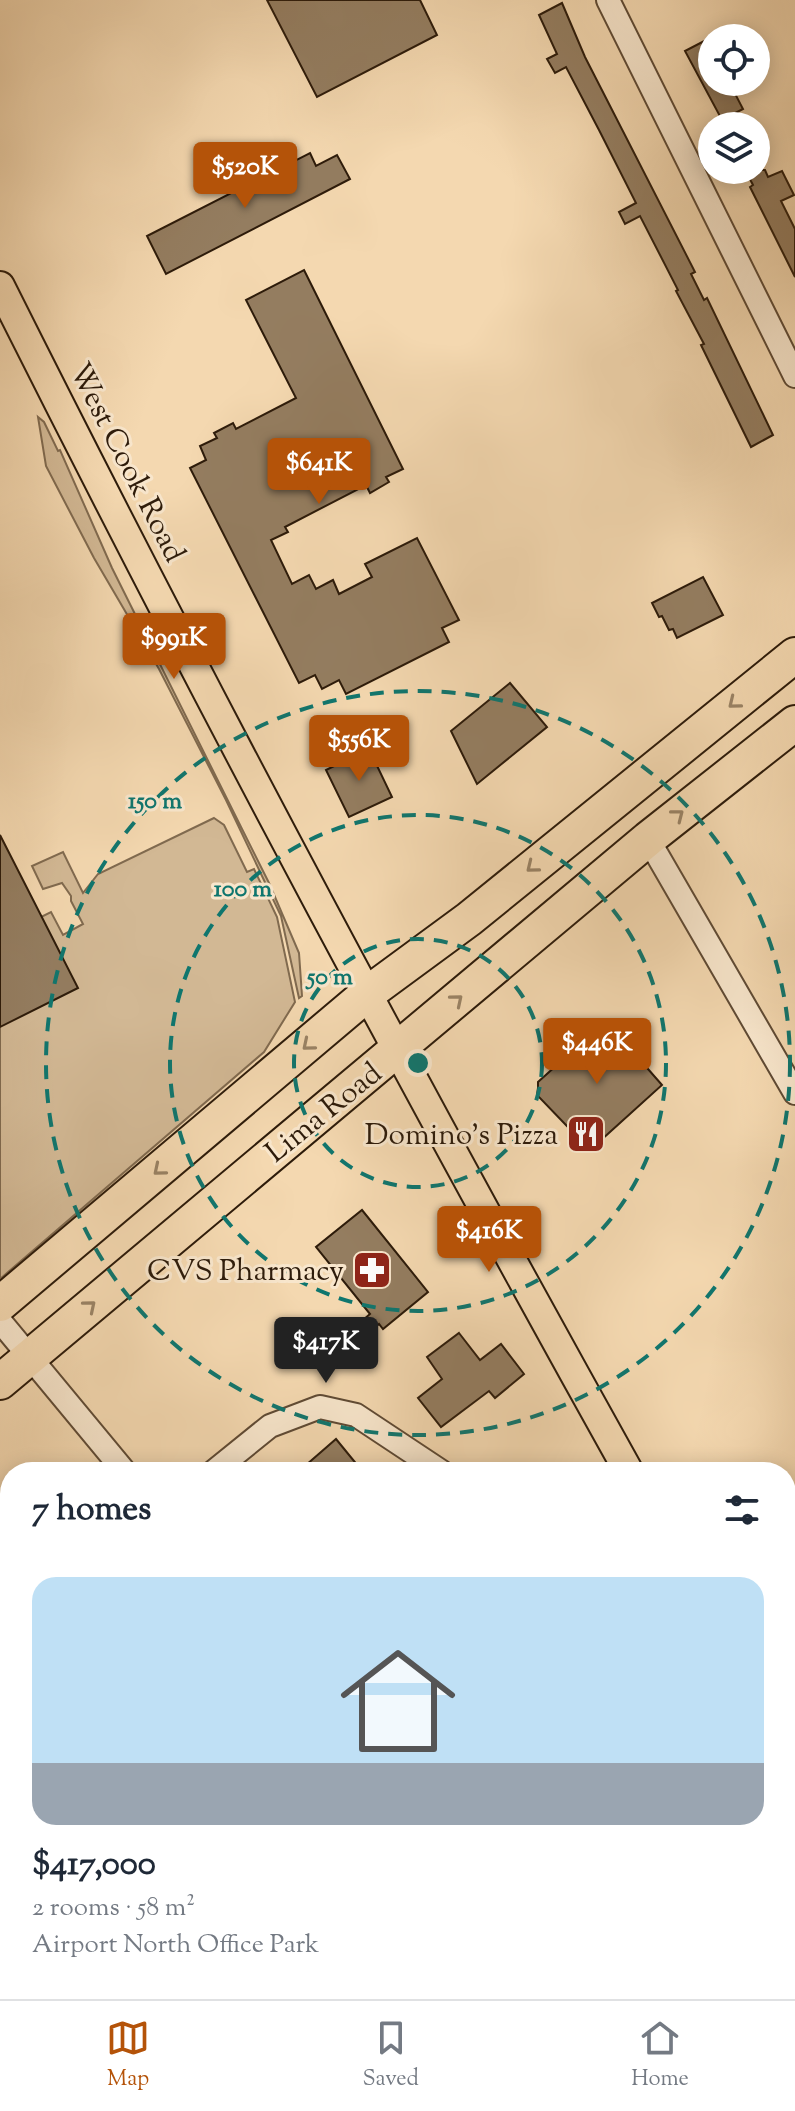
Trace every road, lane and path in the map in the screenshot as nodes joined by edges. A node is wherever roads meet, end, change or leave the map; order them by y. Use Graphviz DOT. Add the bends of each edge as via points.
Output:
graph roads {
  1 [pos="608,0"];
  2 [pos="0,286"];
  3 [pos="795,376"];
  4 [pos="795,655"];
  5 [pos="795,723"];
  6 [pos="648,839"];
  7 [pos="367,994"];
  8 [pos="398,1051"];
  9 [pos="795,1093"];
  10 [pos="0,1304"];
  11 [pos="0,1321"];
  12 [pos="30,1356"];
  13 [pos="0,1382"];
  14 [pos="117,1462"];
  15 [pos="225,1462"];
  16 [pos="427,1462"];
  17 [pos="624,1462"];
  1 -- 3 [label="street"];
  2 -- 7 [label="main road, West Cook Road"];
  4 -- 7 [label="highway, Lima Road, one-way" via="469,919"];
  6 -- 5 [label="highway, Lima Road, one-way"];
  8 -- 6 [label="highway, Lima Road, one-way"];
  6 -- 9 [label="street"];
  7 -- 8 [label="main road, West Cook Road"];
  7 -- 10 [label="highway, Lima Road, one-way"];
  12 -- 8 [label="highway, Lima Road, one-way"];
  8 -- 17 [label="main road, West Cook Road"];
  11 -- 12 [label="street"];
  12 -- 13 [label="highway, Lima Road"];
  12 -- 14 [label="street"];
  15 -- 16 [label="street" via="270,1426 320,1407 356,1415"];
}
